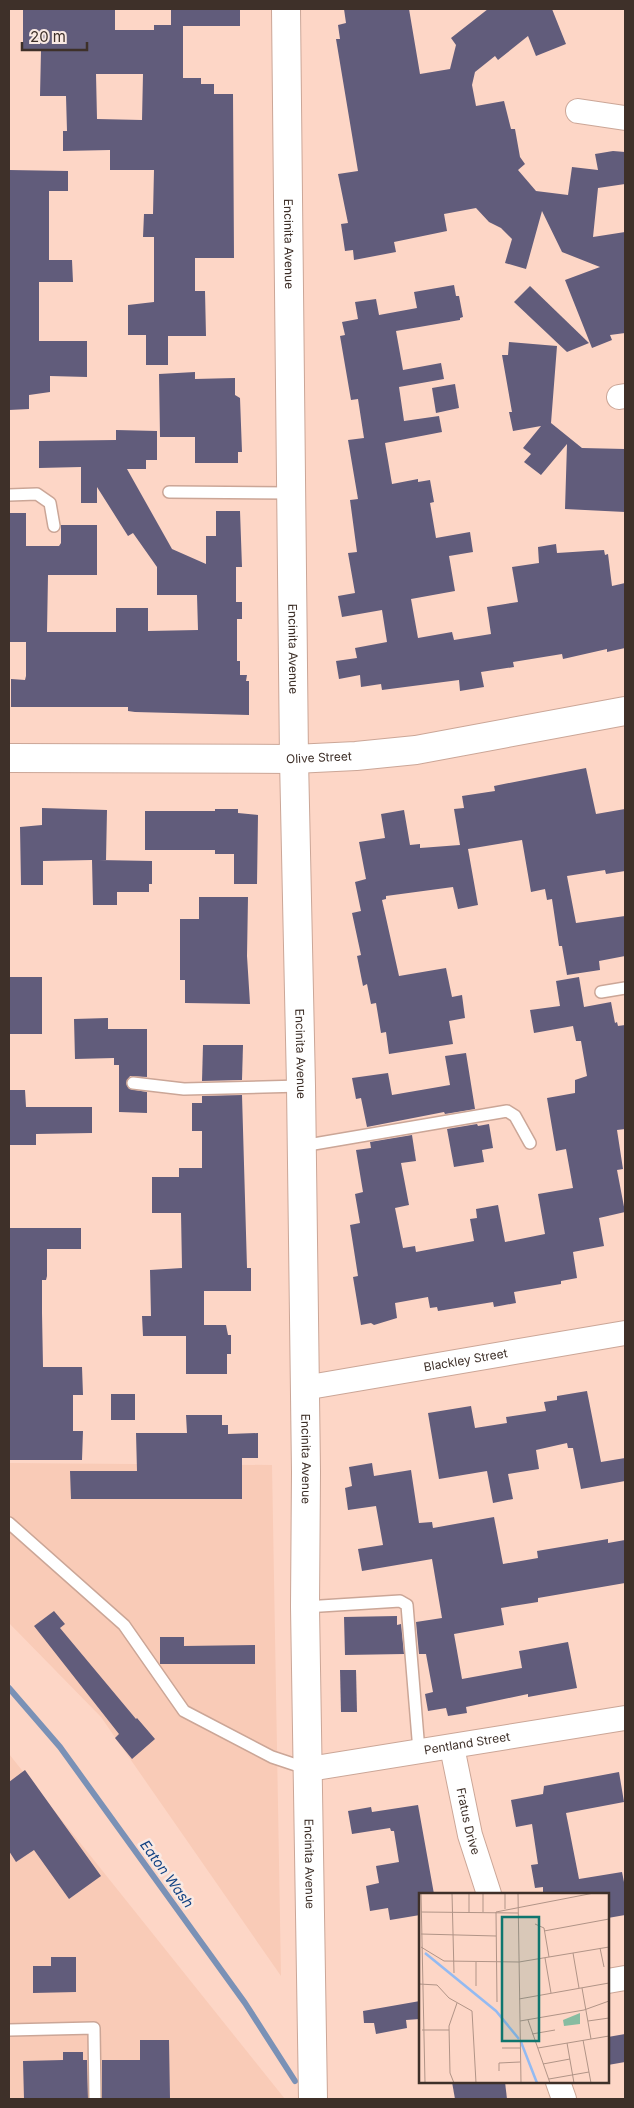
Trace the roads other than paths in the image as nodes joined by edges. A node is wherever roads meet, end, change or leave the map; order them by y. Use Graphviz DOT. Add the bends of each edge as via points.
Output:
graph roads {
  1 [pos="286,9"];
  2 [pos="578,111"];
  3 [pos="625,118"];
  4 [pos="168,492"];
  5 [pos="291,492"];
  6 [pos="9,495"];
  7 [pos="54,526"];
  8 [pos="625,712"];
  9 [pos="9,758"];
  10 [pos="294,759"];
  11 [pos="625,988"];
  12 [pos="600,992"];
  13 [pos="133,1083"];
  14 [pos="301,1086"];
  15 [pos="530,1143"];
  16 [pos="302,1146"];
  17 [pos="625,1333"];
  18 [pos="304,1388"];
  19 [pos="9,1523"];
  20 [pos="305,1607"];
  21 [pos="625,1718"];
  22 [pos="452,1747"];
  23 [pos="419,1751"];
  24 [pos="309,1769"];
  25 [pos="489,1893"];
  26 [pos="625,1978"];
  27 [pos="609,1981"];
  28 [pos="9,2030"];
  29 [pos="558,2083"];
  30 [pos="96,2099"];
  31 [pos="313,2099"];
  32 [pos="564,2099"];
  1 -- 5 [label="street, Encinita Avenue"];
  2 -- 3 [label="street"];
  4 -- 5 [label="lane"];
  5 -- 10 [label="street, Encinita Avenue"];
  6 -- 7 [label="lane" via="37,494 50,503"];
  8 -- 10 [label="street, Olive Street" via="416,750"];
  9 -- 10 [label="street, Olive Street"];
  10 -- 14 [label="street, Encinita Avenue"];
  11 -- 12 [label="lane"];
  13 -- 14 [label="lane" via="184,1089"];
  14 -- 16 [label="street, Encinita Avenue"];
  15 -- 16 [label="lane" via="515,1116 507,1111"];
  16 -- 18 [label="street, Encinita Avenue"];
  17 -- 18 [label="street, Blackley Street"];
  18 -- 20 [label="street, Encinita Avenue"];
  19 -- 24 [label="lane" via="124,1625 184,1711 272,1757"];
  20 -- 23 [label="lane" via="400,1601 407,1604"];
  20 -- 24 [label="street, Encinita Avenue"];
  21 -- 22 [label="street, Pentland Street"];
  22 -- 23 [label="street, Pentland Street"];
  22 -- 25 [label="street, Fratus Drive" via="470,1835"];
  23 -- 24 [label="street, Pentland Street"];
  24 -- 31 [label="street, Encinita Avenue"];
  26 -- 27 [label="street"];
  28 -- 30 [label="lane" via="94,2028"];
  29 -- 32 [label="street"];
}
